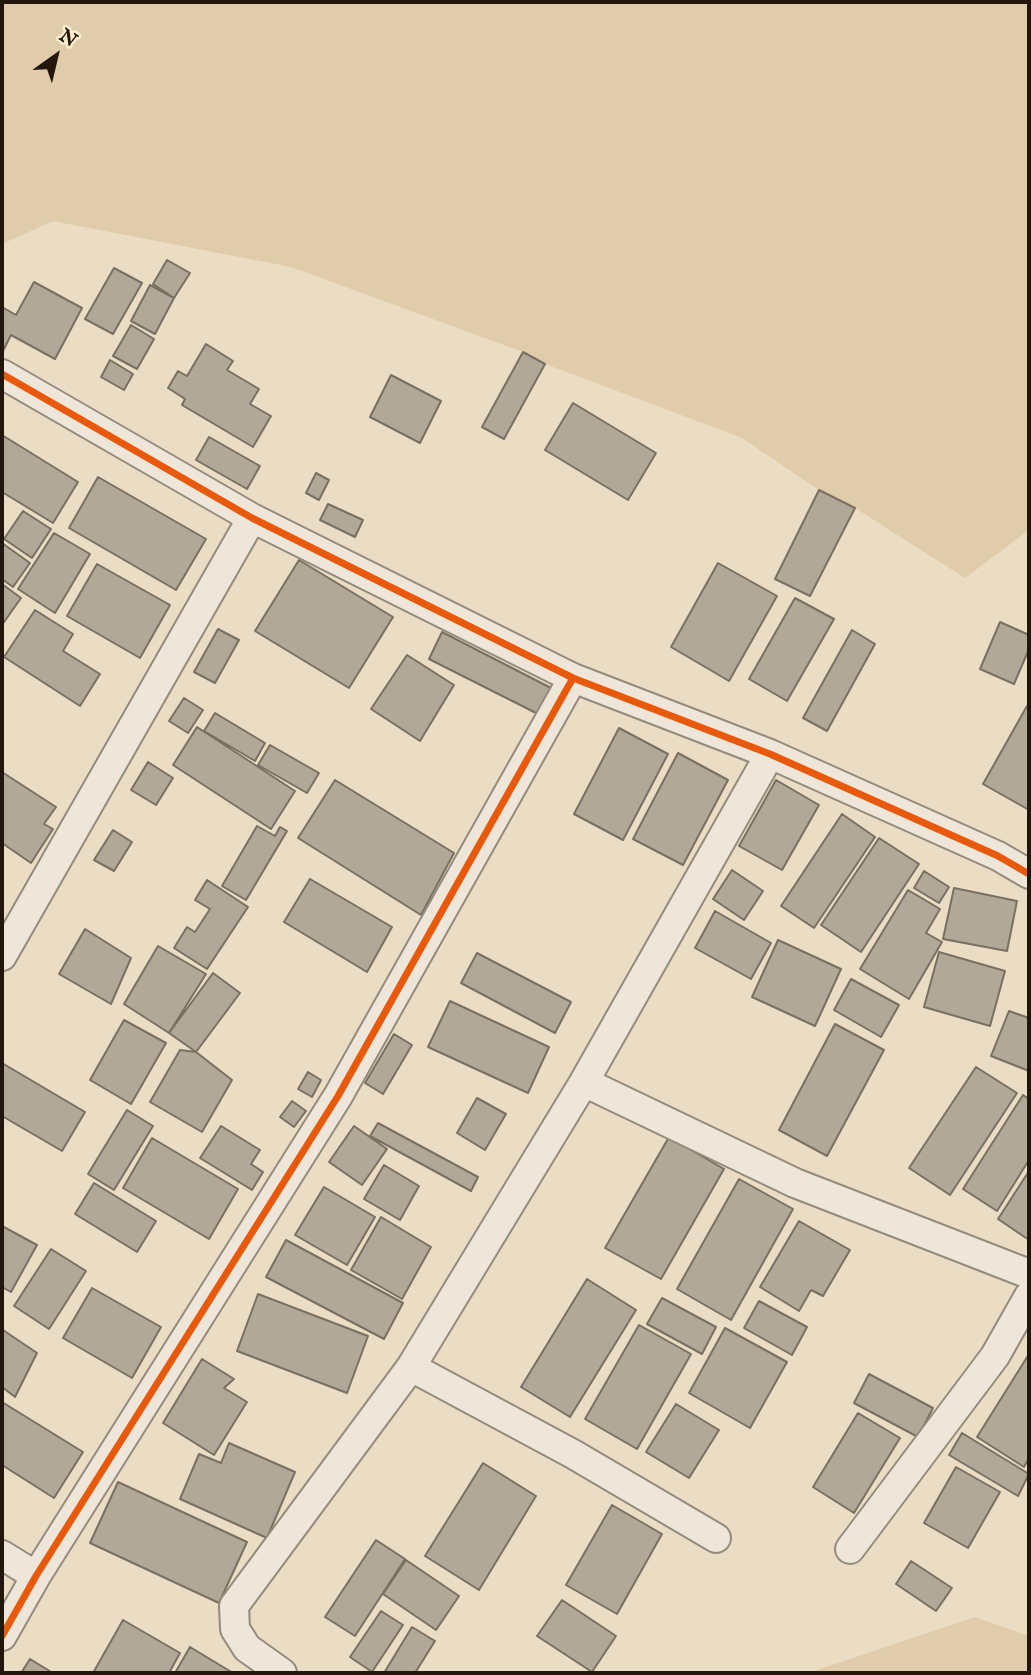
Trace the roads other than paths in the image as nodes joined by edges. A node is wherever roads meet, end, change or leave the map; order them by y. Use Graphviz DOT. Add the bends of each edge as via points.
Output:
graph roads {
  1 [pos="2,374"];
  2 [pos="252,518"];
  3 [pos="573,678"];
  4 [pos="770,754"];
  5 [pos="1029,874"];
  6 [pos="2,956"];
  7 [pos="584,1082"];
  8 [pos="1029,1274"];
  9 [pos="1029,1296"];
  10 [pos="411,1367"];
  11 [pos="716,1538"];
  12 [pos="850,1549"];
  13 [pos="2,1555"];
  14 [pos="36,1576"];
  15 [pos="2,1636"];
  16 [pos="282,1673"];
  1 -- 2 [label="street"];
  2 -- 3 [label="street"];
  2 -- 6 [label="street"];
  3 -- 4 [label="street"];
  3 -- 14 [label="street" via="338,1096"];
  4 -- 5 [label="street"];
  4 -- 7 [label="street"];
  7 -- 8 [label="street" via="795,1183"];
  7 -- 10 [label="street"];
  9 -- 12 [label="street" via="995,1356"];
  10 -- 11 [label="street"];
  10 -- 16 [label="street" via="234,1606 235,1629 247,1648"];
  13 -- 14 [label="street"];
  14 -- 15 [label="street"];
}
